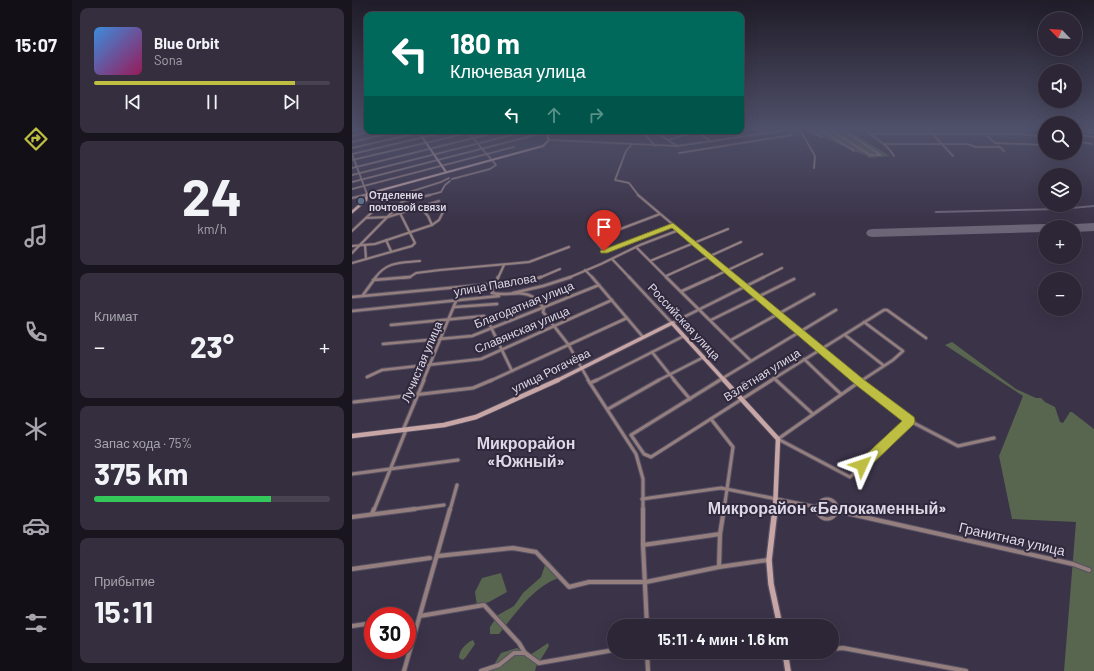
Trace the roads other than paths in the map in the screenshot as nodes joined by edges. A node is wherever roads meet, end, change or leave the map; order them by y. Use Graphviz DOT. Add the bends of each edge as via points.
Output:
graph roads {
  1 [pos="354,161"];
  2 [pos="379,161"];
  3 [pos="405,161"];
  4 [pos="432,161"];
  5 [pos="438,161"];
  6 [pos="459,161"];
  7 [pos="487,161"];
  8 [pos="493,161"];
  9 [pos="622,161"];
  10 [pos="815,161"];
  11 [pos="441,166"];
  12 [pos="356,167"];
  13 [pos="352,168"];
  14 [pos="814,168"];
  15 [pos="446,172"];
  16 [pos="359,173"];
  17 [pos="352,175"];
  18 [pos="450,179"];
  19 [pos="361,180"];
  20 [pos="352,182"];
  21 [pos="364,186"];
  22 [pos="352,190"];
  23 [pos="414,190"];
  24 [pos="367,194"];
  25 [pos="352,198"];
  26 [pos="403,201"];
  27 [pos="439,201"];
  28 [pos="446,206"];
  29 [pos="420,207"];
  30 [pos="352,212"];
  31 [pos="400,213"];
  32 [pos="660,214"];
  33 [pos="388,217"];
  34 [pos="366,218"];
  35 [pos="432,225"];
  36 [pos="673,225"];
  37 [pos="728,229"];
  38 [pos="679,230"];
  39 [pos="352,231"];
  40 [pos="409,233"];
  41 [pos="386,240"];
  42 [pos="741,242"];
  43 [pos="695,243"];
  44 [pos="365,245"];
  45 [pos="352,246"];
  46 [pos="359,246"];
  47 [pos="569,247"];
  48 [pos="636,248"];
  49 [pos="391,252"];
  50 [pos="352,253"];
  51 [pos="762,254"];
  52 [pos="711,256"];
  53 [pos="366,259"];
  54 [pos="612,259"];
  55 [pos="650,261"];
  56 [pos="420,262"];
  57 [pos="352,263"];
  58 [pos="504,265"];
  59 [pos="782,268"];
  60 [pos="560,269"];
  61 [pos="584,270"];
  62 [pos="727,271"];
  63 [pos="666,276"];
  64 [pos="794,279"];
  65 [pos="373,280"];
  66 [pos="496,283"];
  67 [pos="599,285"];
  68 [pos="746,286"];
  69 [pos="682,292"];
  70 [pos="814,294"];
  71 [pos="502,295"];
  72 [pos="352,296"];
  73 [pos="363,296"];
  74 [pos="759,297"];
  75 [pos="612,300"];
  76 [pos="456,301"];
  77 [pos="497,304"];
  78 [pos="454,307"];
  79 [pos="544,308"];
  80 [pos="699,309"];
  81 [pos="836,310"];
  82 [pos="352,311"];
  83 [pos="779,314"];
  84 [pos="626,318"];
  85 [pos="449,320"];
  86 [pos="711,320"];
  87 [pos="864,322"];
  88 [pos="672,323"];
  89 [pos="391,325"];
  90 [pos="554,325"];
  91 [pos="491,329"];
  92 [pos="801,333"];
  93 [pos="845,335"];
  94 [pos="684,336"];
  95 [pos="644,338"];
  96 [pos="926,338"];
  97 [pos="441,339"];
  98 [pos="730,340"];
  99 [pos="382,344"];
  100 [pos="568,344"];
  101 [pos="502,348"];
  102 [pos="821,349"];
  103 [pos="652,352"];
  104 [pos="704,357"];
  105 [pos="804,359"];
  106 [pos="751,361"];
  107 [pos="430,365"];
  108 [pos="883,365"];
  109 [pos="581,369"];
  110 [pos="512,371"];
  111 [pos="669,374"];
  112 [pos="367,377"];
  113 [pos="723,378"];
  114 [pos="774,378"];
  115 [pos="860,382"];
  116 [pos="590,383"];
  117 [pos="418,393"];
  118 [pos="842,394"];
  119 [pos="741,398"];
  120 [pos="690,399"];
  121 [pos="354,402"];
  122 [pos="608,409"];
  123 [pos="812,414"];
  124 [pos="710,419"];
  125 [pos="910,421"];
  126 [pos="404,429"];
  127 [pos="352,436"];
  128 [pos="994,438"];
  129 [pos="778,439"];
  130 [pos="458,460"];
  131 [pos="390,469"];
  132 [pos="352,474"];
  133 [pos="457,485"];
  134 [pos="728,490"];
  135 [pos="776,498"];
  136 [pos="642,502"];
  137 [pos="444,505"];
  138 [pos="817,507"];
  139 [pos="837,511"];
  140 [pos="372,514"];
  141 [pos="352,517"];
  142 [pos="720,534"];
  143 [pos="643,545"];
  144 [pos="438,556"];
  145 [pos="430,558"];
  146 [pos="769,560"];
  147 [pos="719,567"];
  148 [pos="352,569"];
  149 [pos="1089,570"];
  150 [pos="646,582"];
  151 [pos="420,616"];
  152 [pos="647,619"];
  153 [pos="778,619"];
  154 [pos="364,624"];
  155 [pos="352,626"];
  156 [pos="839,648"];
  157 [pos="607,651"];
  158 [pos="525,653"];
  159 [pos="648,659"];
  160 [pos="786,659"];
  161 [pos="404,671"];
  162 [pos="481,671"];
  163 [pos="648,671"];
  164 [pos="788,671"];
  165 [pos="966,671"];
  1 -- 12 [label="street"];
  2 -- 12 [label="street"];
  3 -- 16 [label="street"];
  4 -- 19 [label="street"];
  5 -- 11 [label="street"];
  6 -- 11 [label="street"];
  7 -- 15 [label="street"];
  8 -- 18 [label="street" via="496,165 494,167"];
  9 -- 32 [label="street" via="615,180 629,183 640,197"];
  10 -- 14 [label="street"];
  11 -- 15 [label="street"];
  11 -- 21 [label="street"];
  12 -- 13 [label="street"];
  12 -- 16 [label="street"];
  15 -- 18 [label="street"];
  15 -- 24 [label="street"];
  16 -- 17 [label="street"];
  16 -- 19 [label="street"];
  18 -- 23 [label="street"];
  18 -- 26 [label="street" via="441,192"];
  19 -- 20 [label="street"];
  19 -- 21 [label="street"];
  21 -- 22 [label="street"];
  21 -- 24 [label="street"];
  23 -- 26 [label="street"];
  23 -- 34 [label="street" via="386,199"];
  24 -- 25 [label="street"];
  24 -- 30 [label="street" via="366,200"];
  26 -- 33 [label="street"];
  27 -- 29 [label="street"];
  28 -- 35 [label="street" via="439,220"];
  29 -- 31 [label="street"];
  29 -- 35 [label="street"];
  31 -- 33 [label="street"];
  31 -- 40 [label="street"];
  32 -- 36 [label="street"];
  32 -- 36 [label="street" via="594,239 604,251"];
  33 -- 34 [label="street"];
  33 -- 46 [label="street"];
  34 -- 39 [label="street"];
  35 -- 40 [label="street"];
  36 -- 38 [label="street"];
  37 -- 43 [label="street"];
  38 -- 43 [label="street"];
  38 -- 48 [label="street, улица Павлова"];
  40 -- 41 [label="street"];
  40 -- 49 [label="street" via="415,243"];
  41 -- 44 [label="street"];
  41 -- 49 [label="street"];
  42 -- 52 [label="street"];
  43 -- 52 [label="street"];
  43 -- 55 [label="street"];
  44 -- 46 [label="street"];
  44 -- 53 [label="street"];
  45 -- 46 [label="street"];
  46 -- 50 [label="street"];
  47 -- 58 [label="street" via="533,260"];
  48 -- 54 [label="street, улица Павлова"];
  48 -- 55 [label="street"];
  49 -- 53 [label="street"];
  51 -- 62 [label="street"];
  52 -- 62 [label="street"];
  52 -- 63 [label="street"];
  53 -- 57 [label="street"];
  54 -- 61 [label="street, улица Павлова"];
  54 -- 88 [label="street, Российская улица"];
  55 -- 63 [label="street"];
  56 -- 65 [label="street" via="382,268"];
  58 -- 65 [label="street" via="416,273 410,277"];
  58 -- 66 [label="street"];
  59 -- 68 [label="street, улица Рогачёва"];
  60 -- 66 [label="street" via="533,280"];
  61 -- 67 [label="street"];
  61 -- 71 [label="street, улица Павлова" via="533,290"];
  62 -- 68 [label="street"];
  62 -- 69 [label="street"];
  63 -- 69 [label="street"];
  64 -- 74 [label="street"];
  65 -- 73 [label="street"];
  66 -- 71 [label="street" via="492,293"];
  66 -- 73 [label="street"];
  67 -- 75 [label="street"];
  67 -- 79 [label="street, Благодатная улица"];
  68 -- 74 [label="street"];
  68 -- 80 [label="street, улица Рогачёва"];
  69 -- 80 [label="street"];
  70 -- 83 [label="street"];
  71 -- 76 [label="street, улица Павлова"];
  71 -- 79 [label="street" via="532,296"];
  72 -- 73 [label="street"];
  74 -- 83 [label="street"];
  74 -- 86 [label="street"];
  75 -- 84 [label="street"];
  75 -- 90 [label="street, Славянская улица"];
  76 -- 78 [label="street, Лучистая улица"];
  76 -- 82 [label="street, улица Павлова"];
  77 -- 78 [label="street"];
  78 -- 85 [label="street, Лучистая улица"];
  79 -- 90 [label="street" via="543,312"];
  79 -- 91 [label="street, Благодатная улица"];
  80 -- 86 [label="street"];
  80 -- 88 [label="street, улица Рогачёва"];
  81 -- 92 [label="street"];
  83 -- 92 [label="street"];
  83 -- 98 [label="street"];
  84 -- 95 [label="street"];
  84 -- 100 [label="street"];
  85 -- 89 [label="street"];
  85 -- 91 [label="street" via="484,316"];
  85 -- 97 [label="street, Лучистая улица"];
  86 -- 98 [label="street"];
  87 -- 93 [label="street, Взлётная улица"];
  87 -- 96 [label="street, Взлётная улица" via="887,310"];
  87 -- 108 [label="street" via="903,351"];
  88 -- 94 [label="street, Российская улица"];
  88 -- 95 [label="street, улица Рогачёва"];
  90 -- 100 [label="street"];
  90 -- 101 [label="street, Славянская улица"];
  91 -- 97 [label="street, Благодатная улица" via="472,336"];
  91 -- 101 [label="street"];
  92 -- 102 [label="street"];
  92 -- 106 [label="street"];
  93 -- 102 [label="street, Взлётная улица"];
  93 -- 108 [label="street"];
  94 -- 103 [label="street"];
  94 -- 104 [label="street, Российская улица"];
  95 -- 109 [label="street, улица Рогачёва"];
  97 -- 99 [label="street, Благодатная улица"];
  97 -- 107 [label="street, Лучистая улица"];
  98 -- 106 [label="street"];
  100 -- 109 [label="street"];
  100 -- 110 [label="street"];
  101 -- 107 [label="street, Славянская улица" via="473,361"];
  101 -- 110 [label="street"];
  102 -- 105 [label="street, Взлётная улица"];
  102 -- 115 [label="street"];
  103 -- 111 [label="street"];
  103 -- 116 [label="street"];
  104 -- 111 [label="street"];
  104 -- 113 [label="street, Российская улица"];
  105 -- 114 [label="street, Взлётная улица"];
  105 -- 118 [label="street"];
  106 -- 113 [label="street"];
  107 -- 112 [label="street, Славянская улица" via="382,370"];
  107 -- 117 [label="street, Лучистая улица"];
  108 -- 115 [label="street"];
  109 -- 116 [label="street"];
  109 -- 126 [label="street, улица Рогачёва" via="476,418 444,425"];
  110 -- 117 [label="street" via="473,388"];
  111 -- 120 [label="street"];
  111 -- 122 [label="street"];
  113 -- 119 [label="street, Российская улица"];
  113 -- 120 [label="street"];
  114 -- 119 [label="street, Взлётная улица"];
  114 -- 123 [label="street"];
  115 -- 118 [label="street"];
  115 -- 125 [label="street"];
  116 -- 122 [label="street"];
  117 -- 121 [label="street"];
  117 -- 126 [label="street, Лучистая улица"];
  118 -- 123 [label="street"];
  119 -- 124 [label="street, Взлётная улица"];
  119 -- 129 [label="street, Российская улица"];
  120 -- 124 [label="street, Взлётная улица" via="631,435 644,454 652,457"];
  122 -- 136 [label="street" via="636,454 643,479"];
  123 -- 129 [label="street"];
  124 -- 134 [label="street" via="733,447"];
  125 -- 128 [label="street" via="958,446"];
  125 -- 129 [label="street" via="850,477"];
  126 -- 127 [label="street, улица Рогачёва"];
  126 -- 131 [label="street, Лучистая улица"];
  129 -- 135 [label="street"];
  130 -- 131 [label="street"];
  131 -- 132 [label="street"];
  131 -- 140 [label="street, Лучистая улица"];
  133 -- 144 [label="street"];
  134 -- 135 [label="street, Гранитная улица"];
  134 -- 136 [label="street, Гранитная улица" via="721,488 641,499"];
  134 -- 142 [label="street"];
  135 -- 138 [label="street, Гранитная улица"];
  135 -- 146 [label="street"];
  136 -- 143 [label="street"];
  137 -- 140 [label="street"];
  138 -- 139 [label="street, Гранитная улица" via="820,501 826,499 835,505"];
  138 -- 139 [label="street, Гранитная улица" via="824,518 833,518"];
  139 -- 149 [label="street, Гранитная улица" via="1073,564"];
  140 -- 141 [label="street"];
  142 -- 143 [label="street"];
  142 -- 147 [label="street"];
  143 -- 150 [label="street"];
  144 -- 150 [label="street" via="513,548 536,552 569,588 589,582"];
  144 -- 151 [label="street"];
  145 -- 148 [label="street"];
  146 -- 147 [label="street"];
  146 -- 153 [label="street"];
  147 -- 150 [label="street"];
  150 -- 152 [label="street"];
  151 -- 158 [label="street" via="484,605"];
  151 -- 161 [label="street"];
  154 -- 155 [label="street"];
  156 -- 165 [label="street"];
  157 -- 158 [label="street" via="539,663"];
  158 -- 162 [label="street" via="514,653 501,664"];
  159 -- 163 [label="street"];
  160 -- 164 [label="street"];
}
